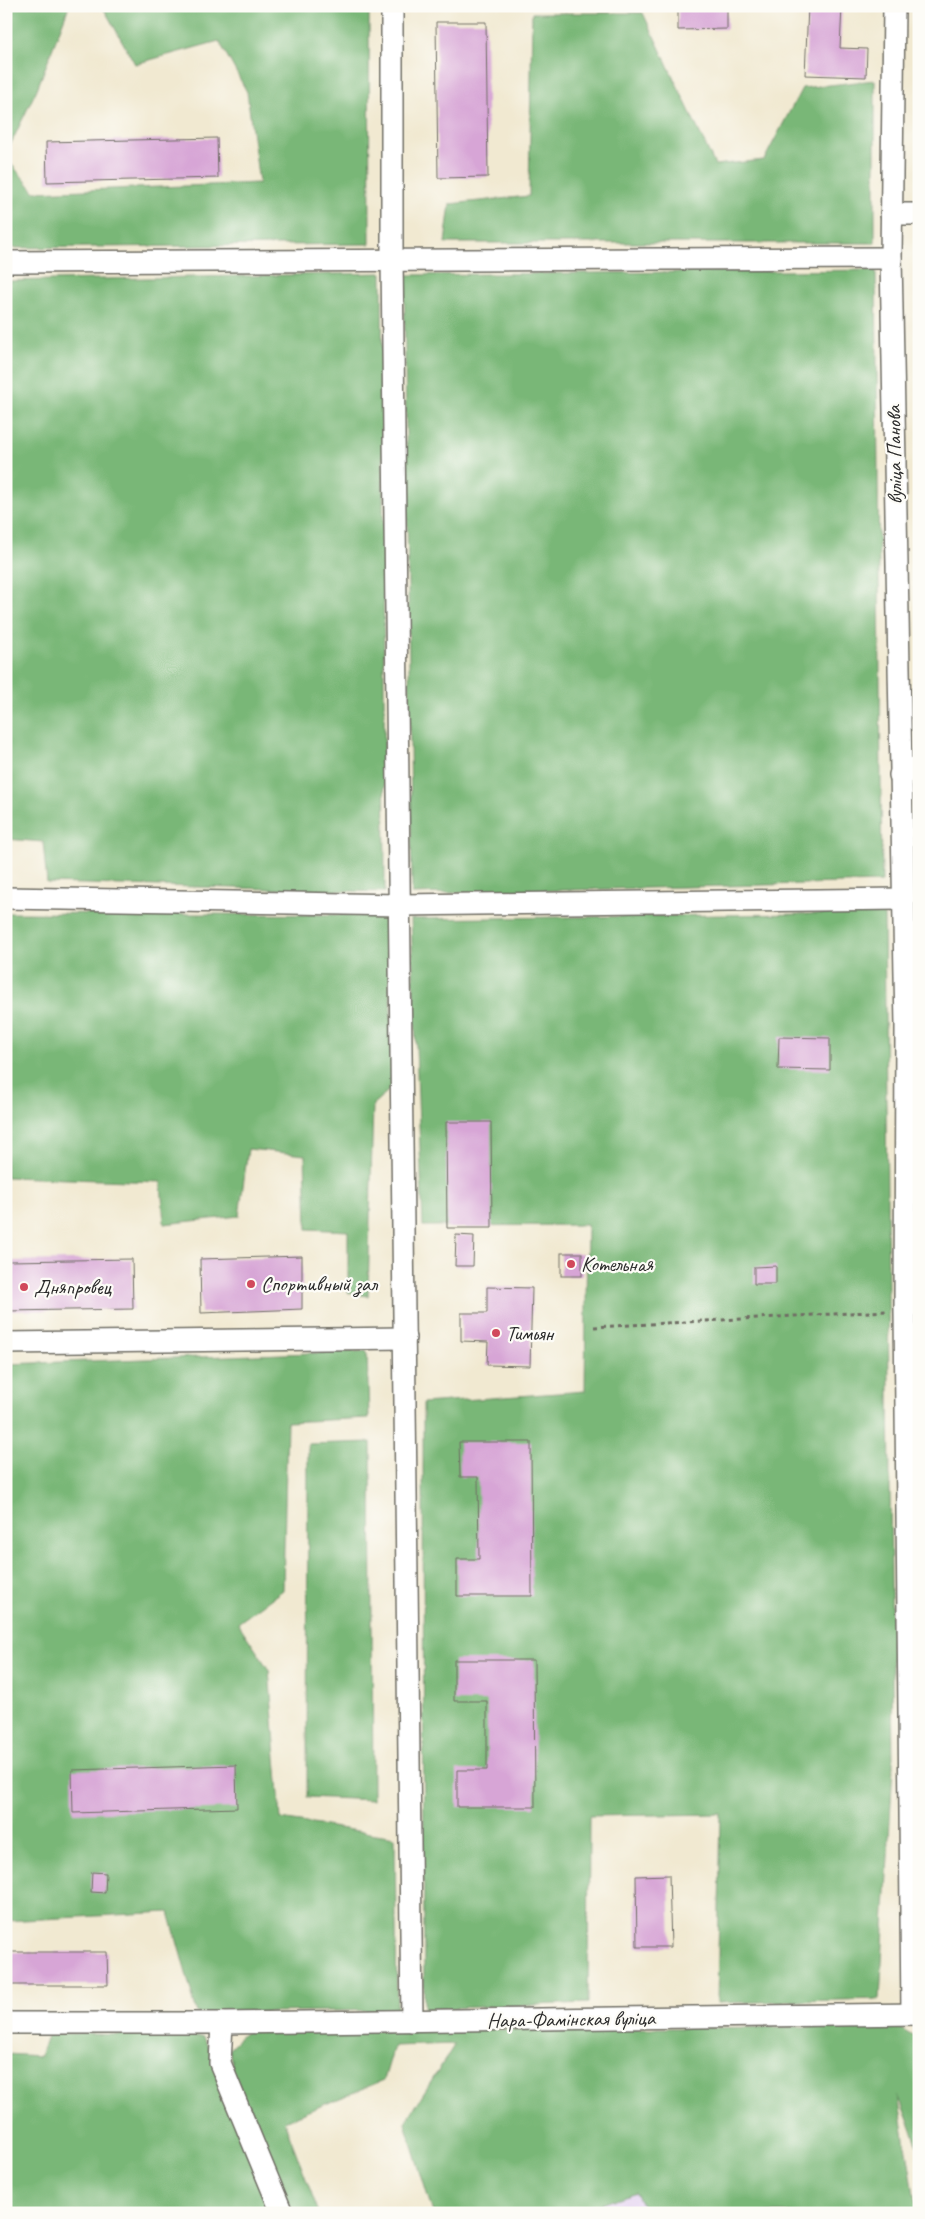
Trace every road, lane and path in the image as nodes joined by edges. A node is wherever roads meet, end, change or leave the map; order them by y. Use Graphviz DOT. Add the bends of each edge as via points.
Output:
graph roads {
  1 [pos="392,6"];
  2 [pos="894,6"];
  3 [pos="891,214"];
  4 [pos="919,214"];
  5 [pos="392,258"];
  6 [pos="891,258"];
  7 [pos="6,262"];
  8 [pos="910,771"];
  9 [pos="6,898"];
  10 [pos="903,899"];
  11 [pos="400,904"];
  12 [pos="912,1042"];
  13 [pos="905,1310"];
  14 [pos="594,1327"];
  15 [pos="405,1338"];
  16 [pos="6,1343"];
  17 [pos="915,2014"];
  18 [pos="412,2021"];
  19 [pos="6,2023"];
  20 [pos="222,2023"];
  21 [pos="282,2213"];
  1 -- 5 [label="street"];
  2 -- 3 [label="street, вуліца Панова"];
  3 -- 4 [label="street"];
  3 -- 6 [label="street, вуліца Панова"];
  5 -- 6 [label="street"];
  5 -- 7 [label="street"];
  5 -- 11 [label="street"];
  6 -- 8 [label="street, вуліца Панова"];
  8 -- 10 [label="street, вуліца Панова"];
  9 -- 11 [label="street"];
  10 -- 11 [label="street"];
  10 -- 12 [label="street, вуліца Панова"];
  11 -- 15 [label="street"];
  12 -- 13 [label="street, вуліца Панова"];
  13 -- 14 [label="path"];
  13 -- 17 [label="street, вуліца Панова"];
  15 -- 16 [label="street"];
  15 -- 18 [label="street"];
  17 -- 18 [label="street, Нара-Фамінская вуліца"];
  18 -- 20 [label="street, Нара-Фамінская вуліца"];
  19 -- 20 [label="street, Нара-Фамінская вуліца"];
  20 -- 21 [label="street" via="220,2063"];
}
